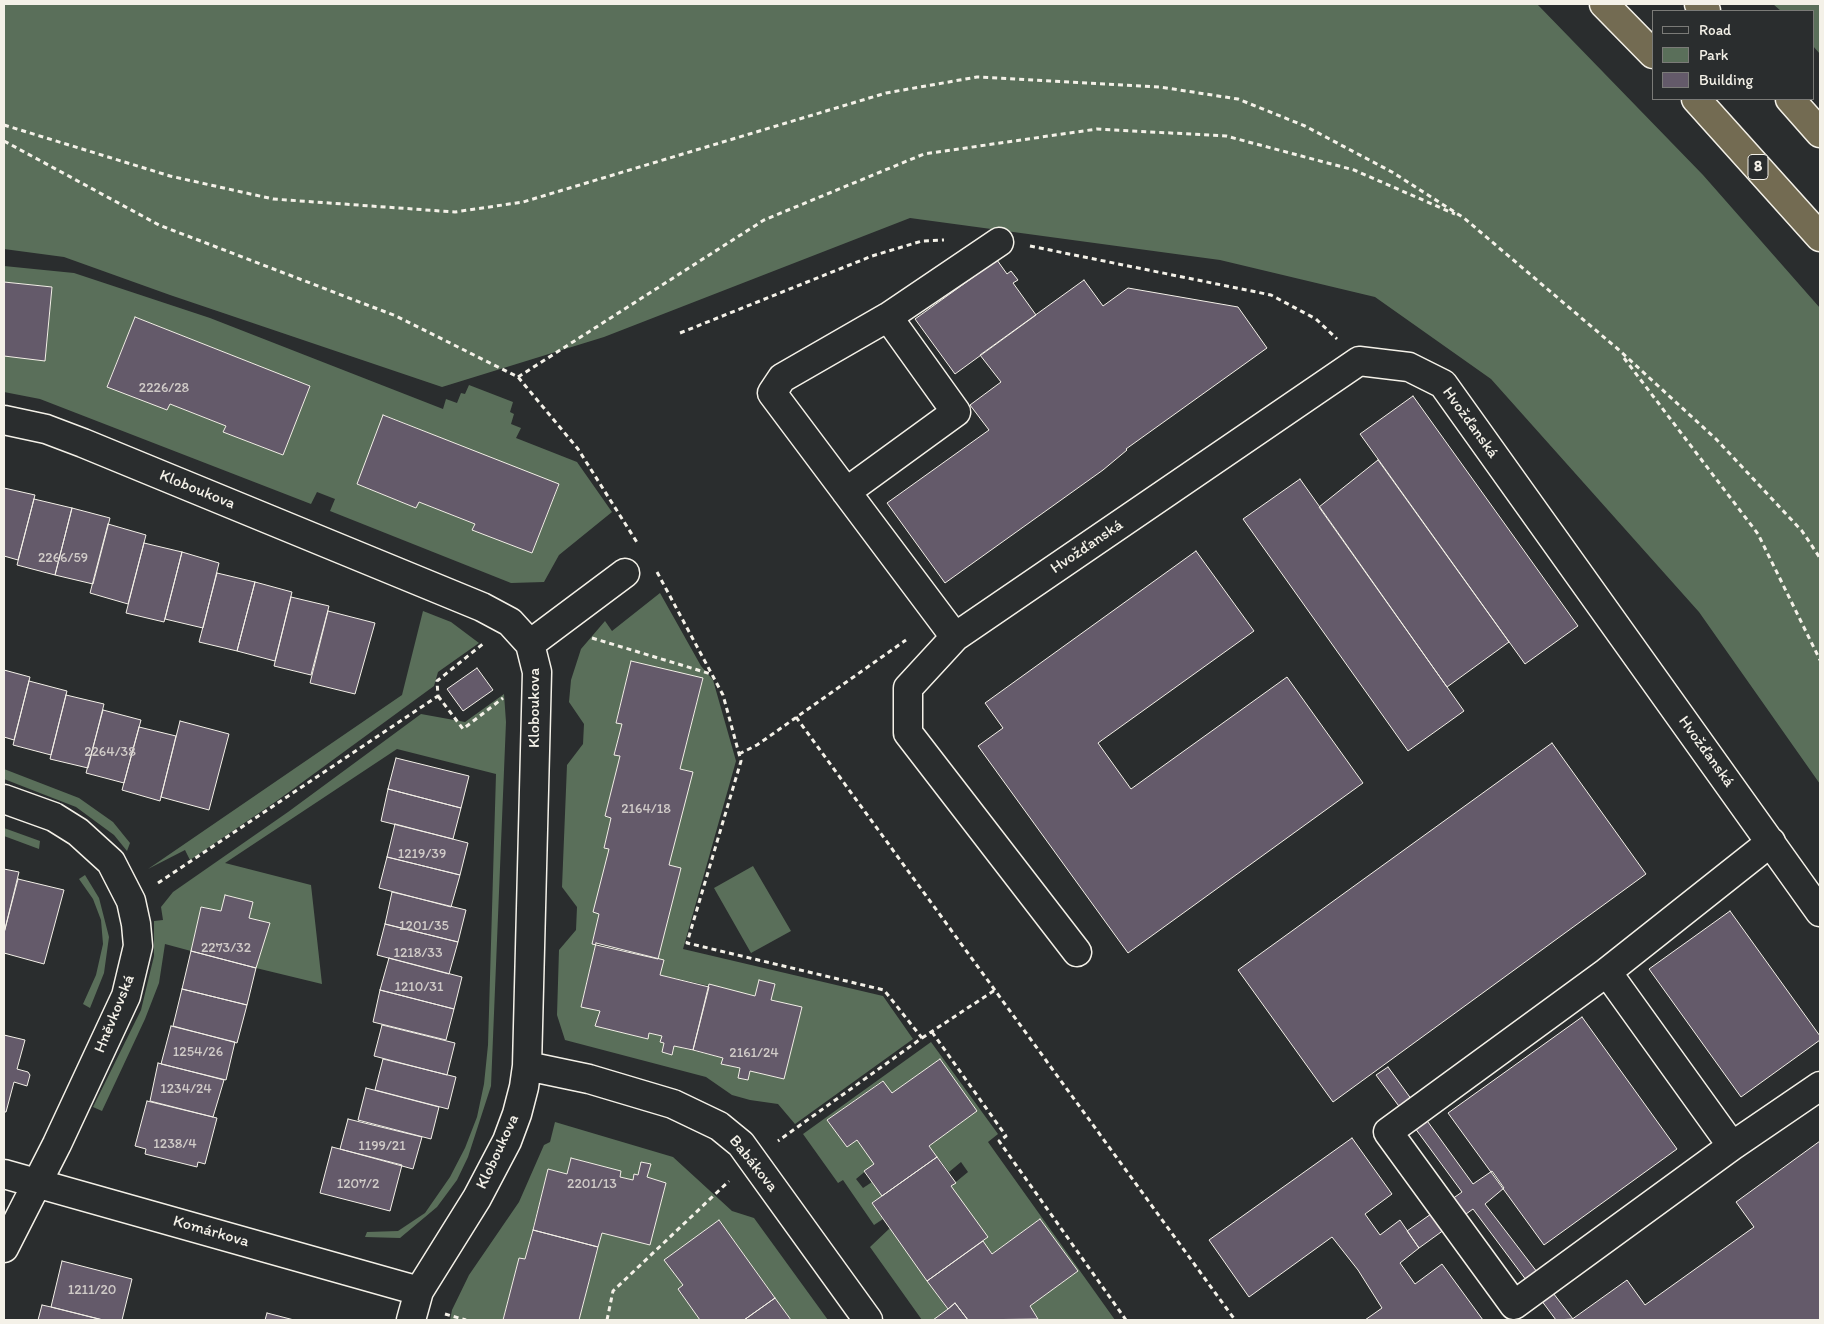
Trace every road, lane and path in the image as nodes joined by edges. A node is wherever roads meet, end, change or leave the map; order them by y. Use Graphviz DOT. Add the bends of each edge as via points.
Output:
graph roads {
  1 [pos="1604,4"];
  2 [pos="1652,53"];
  3 [pos="1697,100"];
  4 [pos="1791,100"];
  5 [pos="4,125"];
  6 [pos="1820,132"];
  7 [pos="4,141"];
  8 [pos="1464,218"];
  9 [pos="1820,237"];
  10 [pos="948,240"];
  11 [pos="999,242"];
  12 [pos="888,317"];
  13 [pos="680,333"];
  14 [pos="1619,350"];
  15 [pos="1359,361"];
  16 [pos="518,377"];
  17 [pos="4,420"];
  18 [pos="846,492"];
  19 [pos="647,557"];
  20 [pos="1820,558"];
  21 [pos="625,573"];
  22 [pos="510,622"];
  23 [pos="947,627"];
  24 [pos="590,638"];
  25 [pos="530,644"];
  26 [pos="1820,660"];
  27 [pos="538,672"];
  28 [pos="712,674"];
  29 [pos="438,696"];
  30 [pos="796,717"];
  31 [pos="739,754"];
  32 [pos="4,799"];
  33 [pos="1771,842"];
  34 [pos="131,902"];
  35 [pos="1820,912"];
  36 [pos="1076,952"];
  37 [pos="1607,972"];
  38 [pos="995,990"];
  39 [pos="932,1032"];
  40 [pos="922,1038"];
  41 [pos="527,1066"];
  42 [pos="1820,1086"];
  43 [pos="1732,1146"];
  44 [pos="752,1159"];
  45 [pos="4,1174"];
  46 [pos="37,1183"];
  47 [pos="4,1248"];
  48 [pos="419,1291"];
  49 [pos="440,1313"];
  50 [pos="411,1320"];
  51 [pos="466,1320"];
  52 [pos="607,1320"];
  53 [pos="868,1320"];
  54 [pos="1126,1320"];
  55 [pos="1235,1320"];
  1 -- 2 [label="highway"];
  3 -- 9 [label="highway, 8"];
  4 -- 6 [label="highway"];
  5 -- 8 [label="path" via="170,176 273,198 455,212 523,202 886,93 977,77 1150,86 1238,99 1306,126 1392,172"];
  7 -- 16 [label="path" via="159,225 396,316"];
  8 -- 14 [label="path"];
  8 -- 16 [label="path" via="1354,170 1226,136 1097,128 924,154 764,220"];
  10 -- 13 [label="path" via="922,241 872,256"];
  11 -- 12 [label="street"];
  11 -- 15 [label="path" via="1271,295 1316,318"];
  12 -- 18 [label="street" via="956,412"];
  12 -- 18 [label="street" via="782,378 772,393"];
  14 -- 20 [label="path" via="1716,439 1802,531"];
  14 -- 26 [label="path" via="1758,534"];
  15 -- 23 [label="street, Hvožďanská"];
  15 -- 33 [label="street, Hvožďanská" via="1409,367 1443,384"];
  16 -- 19 [label="path" via="578,449"];
  17 -- 22 [label="street, Kloboukova" via="46,429 83,443 482,607"];
  18 -- 23 [label="street"];
  19 -- 21 [label="path"];
  19 -- 28 [label="path" via="664,582"];
  21 -- 25 [label="street"];
  22 -- 25 [label="street, Kloboukova"];
  22 -- 29 [label="path" via="437,681"];
  23 -- 30 [label="path"];
  23 -- 36 [label="street, Hvožďanská" via="930,665 908,688 908,733"];
  24 -- 28 [label="path"];
  25 -- 27 [label="street, Kloboukova"];
  27 -- 29 [label="path" via="463,729"];
  27 -- 41 [label="street, Kloboukova"];
  28 -- 31 [label="path" via="724,695"];
  29 -- 34 [label="path"];
  30 -- 31 [label="path"];
  30 -- 38 [label="path"];
  31 -- 40 [label="path" via="741,761 687,943 884,990"];
  32 -- 34 [label="street, Hněvkovská" via="54,817 78,832 111,862"];
  33 -- 35 [label="street, Hvožďanská"];
  33 -- 37 [label="street"];
  34 -- 46 [label="street, Hněvkovská" via="138,946 126,996"];
  37 -- 43 [label="street"];
  37 -- 43 [label="street" via="1388,1132 1514,1304"];
  38 -- 39 [label="path"];
  38 -- 55 [label="path"];
  39 -- 40 [label="path"];
  39 -- 54 [label="path" via="1006,1136 999,1141"];
  40 -- 44 [label="path"];
  41 -- 44 [label="street, Babákova" via="589,1079 696,1113 741,1144"];
  41 -- 48 [label="street, Kloboukova" via="517,1114 507,1141 481,1191"];
  42 -- 43 [label="street"];
  44 -- 52 [label="path" via="614,1292"];
  44 -- 53 [label="street, Babákova"];
  45 -- 46 [label="street, Komárkova"];
  46 -- 47 [label="street, Hněvkovská"];
  46 -- 48 [label="street, Komárkova"];
  48 -- 50 [label="street, Kloboukova"];
  49 -- 51 [label="path"];
}
